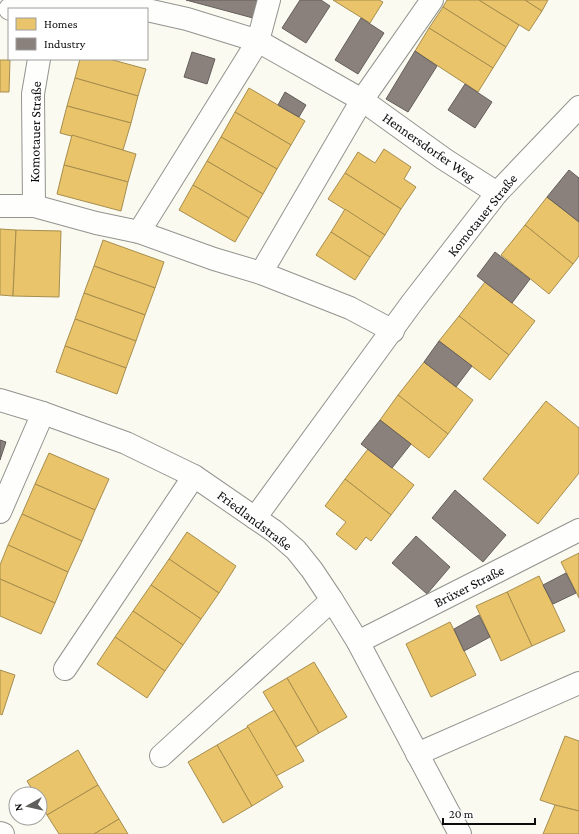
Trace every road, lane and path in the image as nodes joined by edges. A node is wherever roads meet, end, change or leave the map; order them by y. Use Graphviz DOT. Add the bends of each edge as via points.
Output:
graph roads {
  1 [pos="269,0"];
  2 [pos="432,0"];
  3 [pos="46,8"];
  4 [pos="133,8"];
  5 [pos="148,10"];
  6 [pos="258,41"];
  7 [pos="38,60"];
  8 [pos="362,100"];
  9 [pos="579,107"];
  10 [pos="497,193"];
  11 [pos="0,206"];
  12 [pos="34,206"];
  13 [pos="139,232"];
  14 [pos="261,273"];
  15 [pos="393,331"];
  16 [pos="0,400"];
  17 [pos="43,413"];
  18 [pos="194,476"];
  19 [pos="0,512"];
  20 [pos="255,518"];
  21 [pos="579,530"];
  22 [pos="332,600"];
  23 [pos="358,642"];
  24 [pos="64,669"];
  25 [pos="579,683"];
  26 [pos="417,754"];
  27 [pos="161,756"];
  28 [pos="0,833"];
  29 [pos="3,834"];
  30 [pos="460,834"];
  1 -- 6 [label="street"];
  2 -- 8 [label="street"];
  3 -- 4 [label="street" via="82,2"];
  5 -- 6 [label="street, Hennersdorfer Weg" via="187,19"];
  6 -- 8 [label="street, Hennersdorfer Weg"];
  6 -- 13 [label="street"];
  7 -- 12 [label="street, Komotauer Straße" via="33,94"];
  8 -- 10 [label="street, Hennersdorfer Weg"];
  8 -- 14 [label="street"];
  9 -- 10 [label="street, Komotauer Straße"];
  10 -- 15 [label="street, Komotauer Straße"];
  11 -- 12 [label="street"];
  12 -- 13 [label="street"];
  13 -- 14 [label="street"];
  14 -- 15 [label="street" via="350,308"];
  15 -- 20 [label="street, Komotauer Straße"];
  16 -- 17 [label="street, Friedlandstraße"];
  17 -- 18 [label="street, Friedlandstraße" via="126,443"];
  17 -- 19 [label="street"];
  18 -- 20 [label="street, Friedlandstraße"];
  18 -- 24 [label="street"];
  20 -- 22 [label="street, Friedlandstraße" via="296,550"];
  21 -- 23 [label="street, Brüxer Straße"];
  22 -- 23 [label="street, Friedlandstraße"];
  22 -- 27 [label="street"];
  23 -- 26 [label="street, Friedlandstraße"];
  25 -- 26 [label="street"];
  26 -- 30 [label="street, Friedlandstraße"];
  28 -- 29 [label="street"];
}
